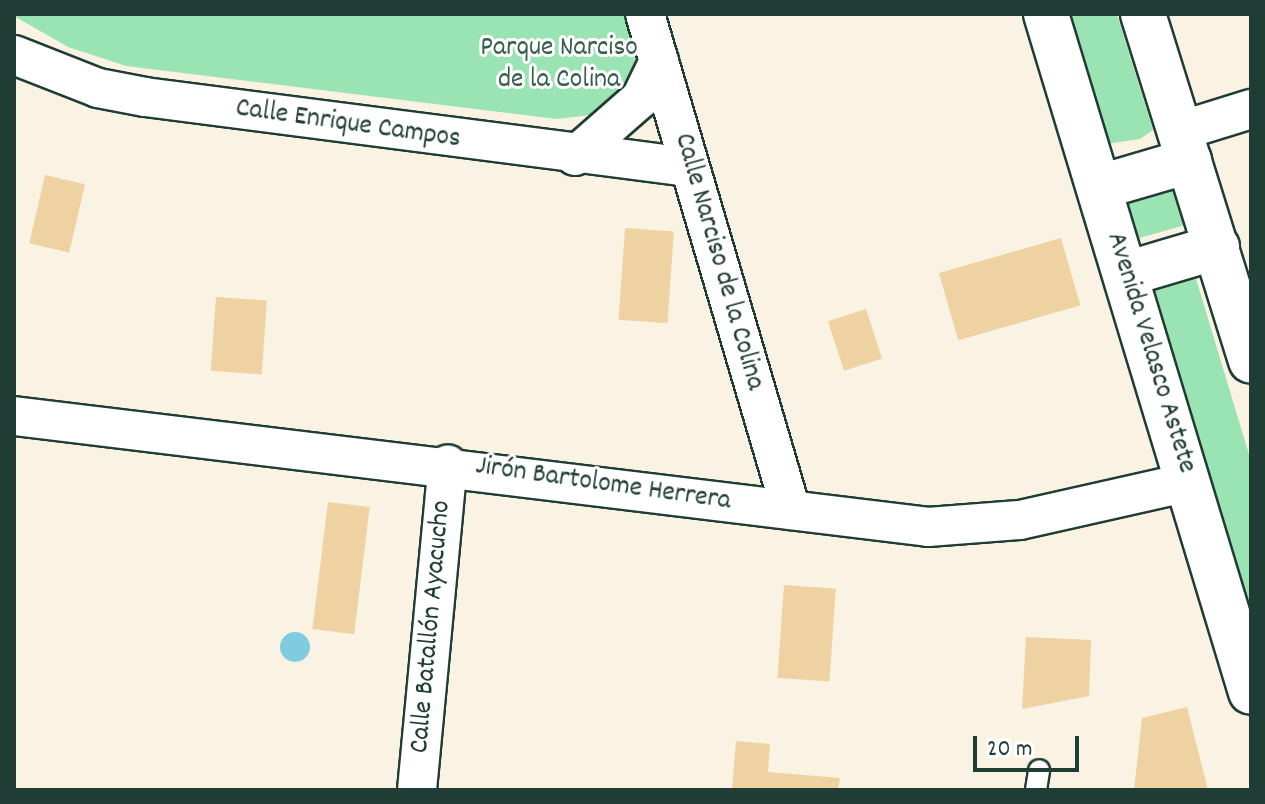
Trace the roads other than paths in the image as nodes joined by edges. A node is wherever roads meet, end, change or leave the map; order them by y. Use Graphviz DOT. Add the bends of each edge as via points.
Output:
graph roads {
  1 [pos="645,14"];
  2 [pos="1046,14"];
  3 [pos="1143,14"];
  4 [pos="14,55"];
  5 [pos="659,61"];
  6 [pos="1251,109"];
  7 [pos="1185,146"];
  8 [pos="575,156"];
  9 [pos="688,167"];
  10 [pos="1100,187"];
  11 [pos="1217,247"];
  12 [pos="1126,274"];
  13 [pos="1251,361"];
  14 [pos="14,416"];
  15 [pos="448,464"];
  16 [pos="1188,482"];
  17 [pos="791,510"];
  18 [pos="1251,692"];
  19 [pos="417,790"];
  1 -- 5 [label="street, Calle Narciso de la Colina"];
  2 -- 10 [label="main road, Avenida Velasco Astete"];
  3 -- 7 [label="main road"];
  4 -- 8 [label="street, Calle Enrique Campos" via="98,88 145,97"];
  5 -- 8 [label="street" via="641,98"];
  5 -- 9 [label="street, Calle Narciso de la Colina"];
  6 -- 7 [label="street"];
  7 -- 10 [label="main road"];
  7 -- 11 [label="main road"];
  8 -- 9 [label="street, Calle Enrique Campos"];
  9 -- 17 [label="street, Calle Narciso de la Colina"];
  10 -- 12 [label="main road, Avenida Velasco Astete"];
  11 -- 12 [label="main road"];
  11 -- 13 [label="main road"];
  12 -- 16 [label="main road, Avenida Velasco Astete"];
  14 -- 15 [label="street, Jirón Bartolome Herrera"];
  15 -- 17 [label="street, Jirón Bartolome Herrera"];
  15 -- 19 [label="street, Calle Batallón Ayacucho"];
  16 -- 17 [label="street, Jirón Bartolome Herrera" via="1020,520 928,527"];
  16 -- 18 [label="main road, Avenida Velasco Astete"];
}
